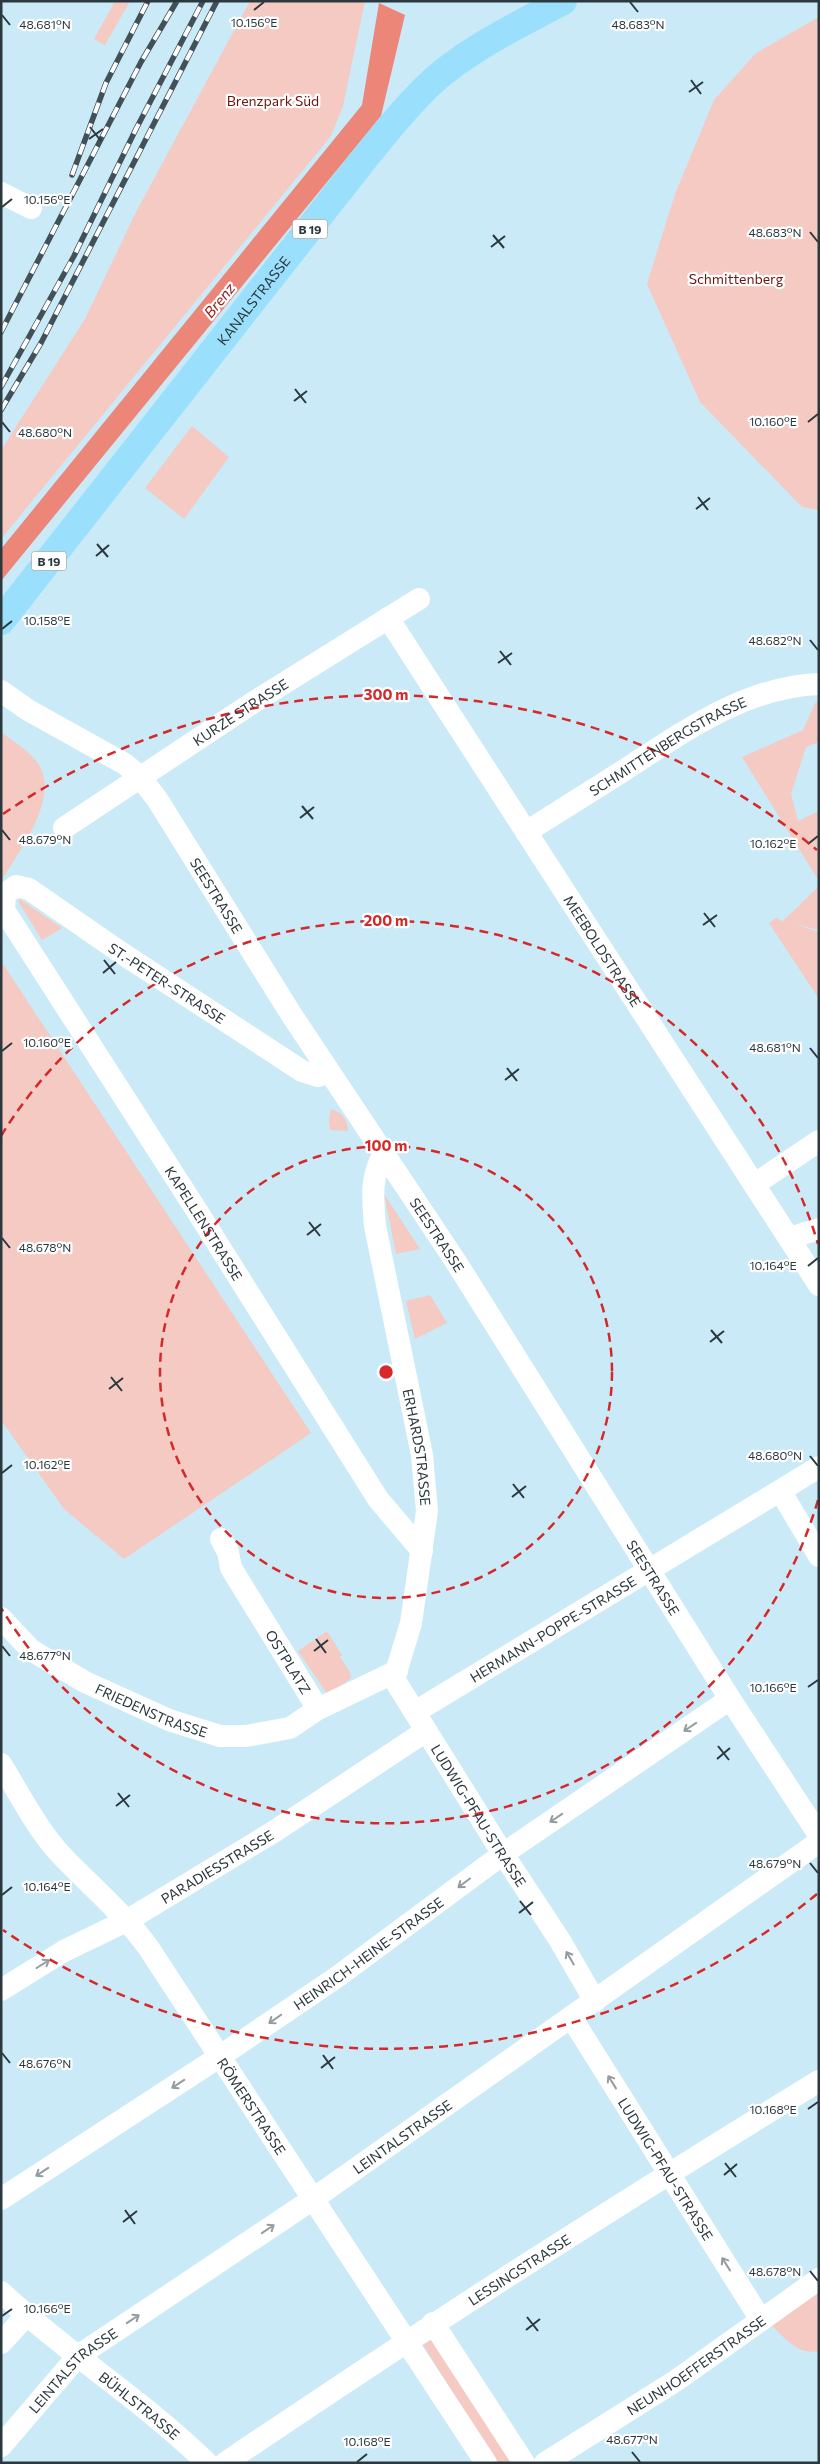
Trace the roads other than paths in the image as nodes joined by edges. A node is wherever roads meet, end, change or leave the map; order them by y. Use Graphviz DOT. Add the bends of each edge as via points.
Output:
graph roads {
  1 [pos="563,1"];
  2 [pos="1,193"];
  3 [pos="31,208"];
  4 [pos="419,599"];
  5 [pos="388,618"];
  6 [pos="1,621"];
  7 [pos="819,684"];
  8 [pos="1,691"];
  9 [pos="140,777"];
  10 [pos="64,828"];
  11 [pos="526,832"];
  12 [pos="9,889"];
  13 [pos="328,1073"];
  14 [pos="819,1141"];
  15 [pos="383,1155"];
  16 [pos="755,1184"];
  17 [pos="819,1229"];
  18 [pos="789,1238"];
  19 [pos="819,1285"];
  20 [pos="819,1467"];
  21 [pos="781,1492"];
  22 [pos="221,1539"];
  23 [pos="422,1551"];
  24 [pos="819,1556"];
  25 [pos="650,1570"];
  26 [pos="1,1618"];
  27 [pos="397,1671"];
  28 [pos="730,1699"];
  29 [pos="318,1709"];
  30 [pos="421,1722"];
  31 [pos="1,1764"];
  32 [pos="819,1835"];
  33 [pos="819,1842"];
  34 [pos="503,1854"];
  35 [pos="128,1920"];
  36 [pos="1,1990"];
  37 [pos="595,2000"];
  38 [pos="571,2017"];
  39 [pos="219,2057"];
  40 [pos="819,2081"];
  41 [pos="669,2173"];
  42 [pos="1,2199"];
  43 [pos="313,2199"];
  44 [pos="819,2279"];
  45 [pos="1,2292"];
  46 [pos="27,2315"];
  47 [pos="761,2320"];
  48 [pos="433,2323"];
  49 [pos="406,2340"];
  50 [pos="1,2343"];
  51 [pos="78,2356"];
  52 [pos="1,2446"];
  53 [pos="207,2463"];
  54 [pos="225,2463"];
  55 [pos="486,2463"];
  56 [pos="524,2463"];
  57 [pos="545,2463"];
  1 -- 6 [label="main road, KANALSTRASSE / B 19" via="479,48 450,67 419,95 360,164"];
  2 -- 3 [label="street"];
  4 -- 5 [label="street, KURZE STRASSE"];
  5 -- 9 [label="street, KURZE STRASSE"];
  5 -- 11 [label="street, MEEBOLDSTRASSE"];
  7 -- 11 [label="street, SCHMITTENBERGSTRASSE" via="795,685 754,696 712,715"];
  8 -- 9 [label="street, SEESTRASSE" via="28,710 117,759"];
  9 -- 10 [label="street, KURZE STRASSE"];
  9 -- 13 [label="street, SEESTRASSE" via="157,799"];
  11 -- 16 [label="street, MEEBOLDSTRASSE"];
  12 -- 13 [label="street, ST.-PETER-STRASSE" via="20,885 29,889 302,1071 318,1076"];
  12 -- 23 [label="street, KAPELLENSTRASSE" via="5,894 4,910 378,1499"];
  13 -- 15 [label="street, SEESTRASSE"];
  14 -- 16 [label="street"];
  15 -- 23 [label="street, ERHARDSTRASSE" via="375,1169 375,1226 422,1455 427,1511"];
  15 -- 25 [label="street, SEESTRASSE" via="462,1270"];
  16 -- 18 [label="street, MEEBOLDSTRASSE"];
  17 -- 18 [label="street"];
  18 -- 19 [label="street, MEEBOLDSTRASSE"];
  20 -- 21 [label="street, HERMANN-POPPE-STRASSE"];
  21 -- 24 [label="street"];
  21 -- 25 [label="street, HERMANN-POPPE-STRASSE"];
  22 -- 29 [label="street, OSTPLATZ" via="231,1568"];
  23 -- 27 [label="street, ERHARDSTRASSE" via="411,1623"];
  25 -- 28 [label="street, SEESTRASSE"];
  25 -- 30 [label="street, HERMANN-POPPE-STRASSE"];
  26 -- 29 [label="street, FRIEDENSTRASSE" via="31,1650 85,1682 169,1720 220,1736 246,1736 290,1728"];
  27 -- 29 [label="street, OSTPLATZ"];
  27 -- 30 [label="street" via="394,1679"];
  28 -- 32 [label="street, SEESTRASSE"];
  28 -- 34 [label="street, HEINRICH-HEINE-STRASSE, one-way"];
  30 -- 34 [label="street, LUDWIG-PFAU-STRASSE"];
  30 -- 35 [label="street, PARADIESSTRASSE" via="275,1831"];
  31 -- 35 [label="street, RÖMERSTRASSE" via="63,1856"];
  33 -- 37 [label="street, LEINTALSTRASSE"];
  37 -- 34 [label="street, LUDWIG-PFAU-STRASSE, one-way" via="559,1938"];
  34 -- 39 [label="street, HEINRICH-HEINE-STRASSE, one-way" via="337,1977"];
  36 -- 35 [label="street, PARADIESSTRASSE, one-way" via="64,1951"];
  35 -- 39 [label="street, RÖMERSTRASSE"];
  37 -- 38 [label="street, LEINTALSTRASSE"];
  41 -- 38 [label="street, LUDWIG-PFAU-STRASSE, one-way"];
  38 -- 43 [label="street, LEINTALSTRASSE"];
  39 -- 42 [label="street, HEINRICH-HEINE-STRASSE, one-way"];
  39 -- 43 [label="street, RÖMERSTRASSE"];
  40 -- 41 [label="street, LESSINGSTRASSE"];
  47 -- 41 [label="street, LUDWIG-PFAU-STRASSE, one-way"];
  41 -- 48 [label="street, LESSINGSTRASSE"];
  43 -- 49 [label="street, RÖMERSTRASSE"];
  51 -- 43 [label="street, LEINTALSTRASSE, one-way"];
  44 -- 47 [label="street, NEUNHOEFFERSTRASSE"];
  45 -- 46 [label="street, BÜHLSTRASSE"];
  46 -- 50 [label="street"];
  46 -- 51 [label="street, BÜHLSTRASSE"];
  47 -- 57 [label="street, NEUNHOEFFERSTRASSE" via="677,2380"];
  48 -- 49 [label="street, LESSINGSTRASSE"];
  48 -- 56 [label="street"];
  49 -- 54 [label="street, LESSINGSTRASSE"];
  49 -- 55 [label="street, RÖMERSTRASSE"];
  51 -- 52 [label="street, LEINTALSTRASSE"];
  51 -- 53 [label="street, BÜHLSTRASSE"];
}
